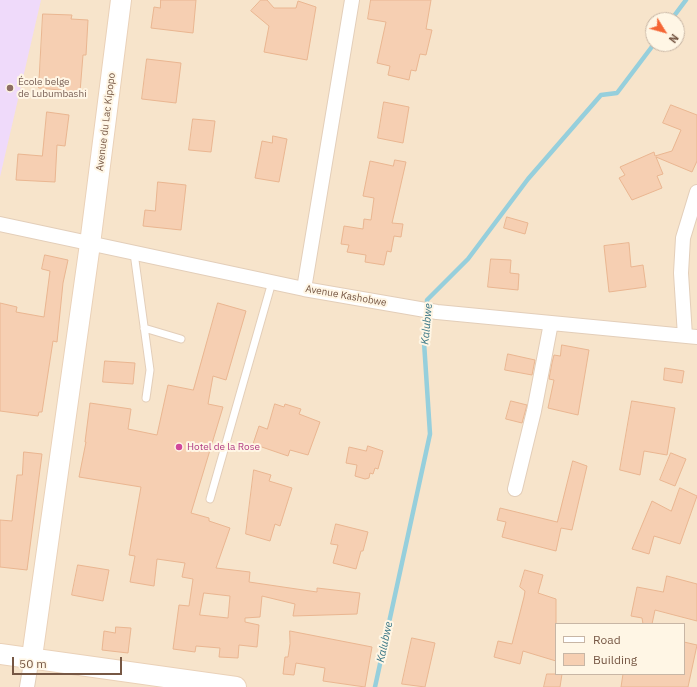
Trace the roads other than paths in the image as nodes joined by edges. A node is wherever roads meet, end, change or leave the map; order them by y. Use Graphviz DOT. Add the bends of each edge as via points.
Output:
graph roads {
  1 [pos="121,0"];
  2 [pos="352,0"];
  3 [pos="697,192"];
  4 [pos="0,224"];
  5 [pos="90,244"];
  6 [pos="134,253"];
  7 [pos="272,282"];
  8 [pos="304,289"];
  9 [pos="551,323"];
  10 [pos="144,328"];
  11 [pos="691,336"];
  12 [pos="181,339"];
  13 [pos="146,398"];
  14 [pos="515,489"];
  15 [pos="210,499"];
  16 [pos="0,654"];
  17 [pos="32,657"];
  18 [pos="27,687"];
  19 [pos="236,687"];
  1 -- 5 [label="street, Avenue du Lac Kipopo"];
  2 -- 8 [label="street"];
  3 -- 11 [label="street" via="686,222 681,273"];
  4 -- 5 [label="street, Avenue Kashobwe"];
  5 -- 6 [label="street, Avenue Kashobwe"];
  5 -- 17 [label="street, Avenue du Lac Kipopo"];
  6 -- 7 [label="street, Avenue Kashobwe"];
  6 -- 10 [label="lane"];
  7 -- 8 [label="street, Avenue Kashobwe"];
  7 -- 15 [label="lane"];
  8 -- 9 [label="street, Avenue Kashobwe" via="437,312"];
  9 -- 11 [label="street, Avenue Kashobwe"];
  9 -- 14 [label="street" via="534,411"];
  10 -- 12 [label="lane"];
  10 -- 13 [label="lane" via="150,370"];
  16 -- 17 [label="street"];
  17 -- 18 [label="street"];
  17 -- 19 [label="street"];
}
